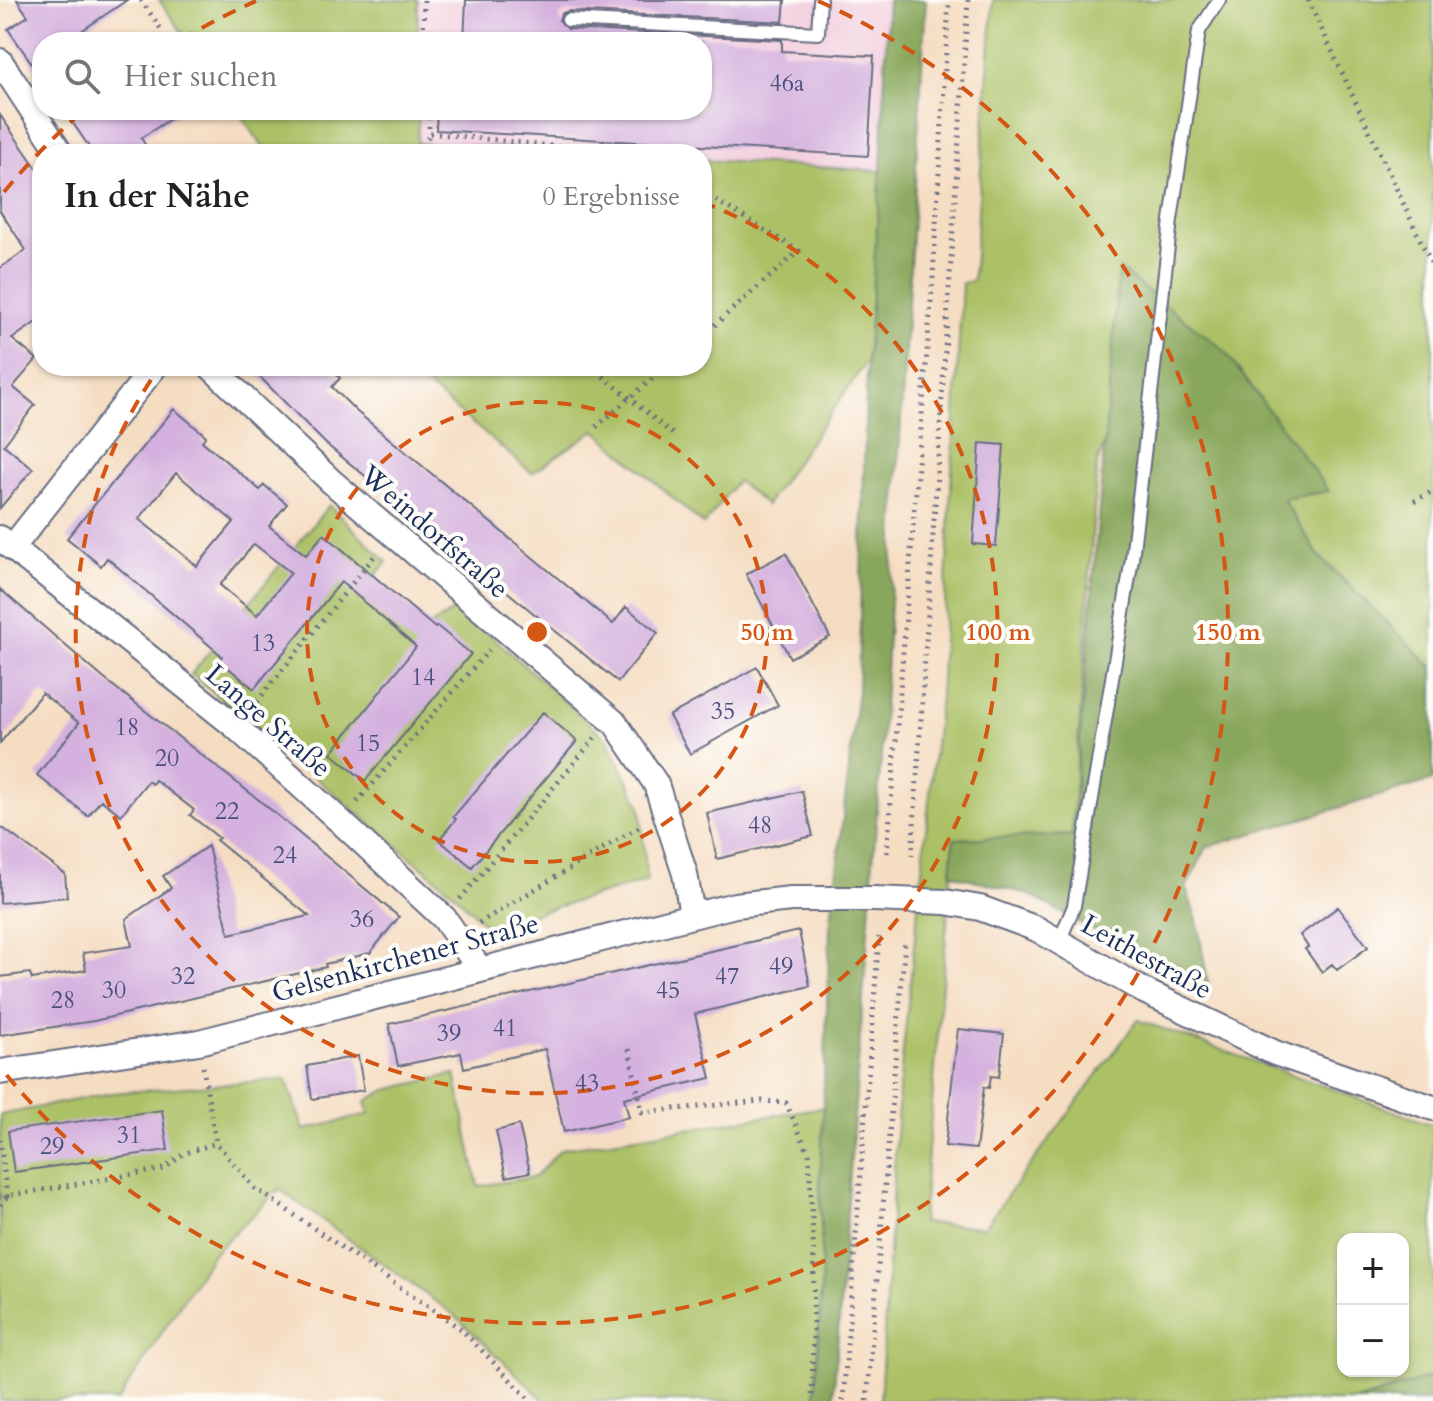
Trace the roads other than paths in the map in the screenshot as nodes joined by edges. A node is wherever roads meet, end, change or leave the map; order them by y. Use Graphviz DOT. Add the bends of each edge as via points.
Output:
graph roads {
  1 [pos="820,0"];
  2 [pos="1219,0"];
  3 [pos="568,20"];
  4 [pos="0,61"];
  5 [pos="32,110"];
  6 [pos="39,120"];
  7 [pos="54,144"];
  8 [pos="147,376"];
  9 [pos="220,376"];
  10 [pos="6,543"];
  11 [pos="825,899"];
  12 [pos="692,914"];
  13 [pos="1059,942"];
  14 [pos="479,968"];
  15 [pos="0,1072"];
  16 [pos="1433,1108"];
  1 -- 3 [label="lane" via="818,33"];
  2 -- 13 [label="lane" via="1199,31 1132,559 1074,906"];
  4 -- 5 [label="street"];
  6 -- 7 [label="street"];
  8 -- 10 [label="street"];
  9 -- 12 [label="street, Weindorfstraße" via="392,534 615,723 641,758 667,810"];
  10 -- 14 [label="street, Lange Straße" via="236,727 451,927"];
  11 -- 12 [label="street, Gelsenkirchener Straße" via="735,905"];
  11 -- 13 [label="street, Leithestraße" via="968,906 1012,918"];
  12 -- 14 [label="street, Gelsenkirchener Straße"];
  13 -- 16 [label="street, Leithestraße" via="1156,997 1275,1053"];
  14 -- 15 [label="street, Gelsenkirchener Straße" via="199,1042"];
}
